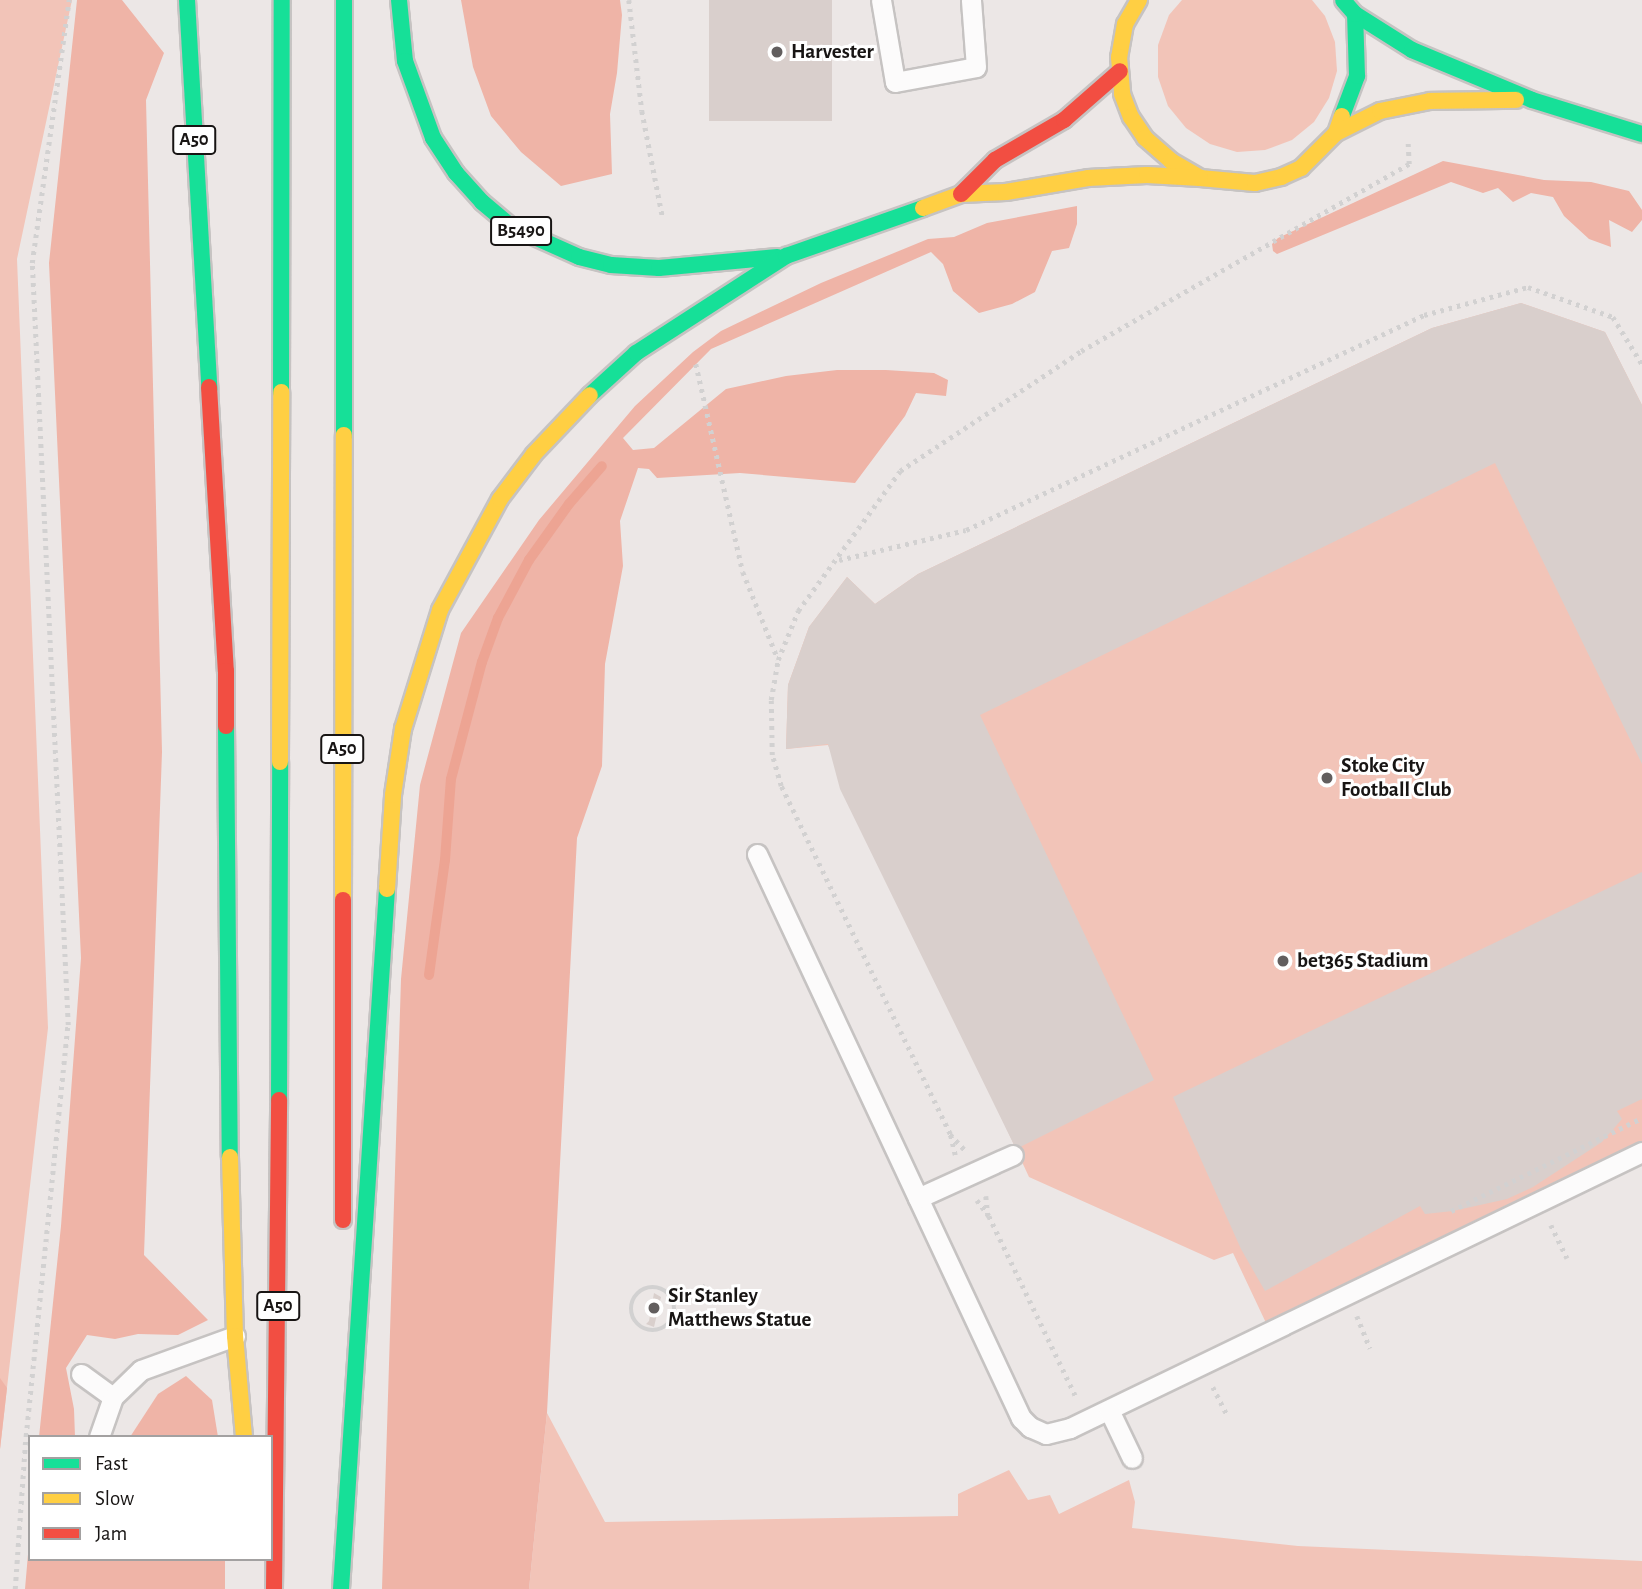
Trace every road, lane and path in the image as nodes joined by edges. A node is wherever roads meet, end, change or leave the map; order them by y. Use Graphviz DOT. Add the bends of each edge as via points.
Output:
graph roads {
  1 [pos="69,0"];
  2 [pos="187,0"];
  3 [pos="282,0"];
  4 [pos="344,0"];
  5 [pos="399,0"];
  6 [pos="629,0"];
  7 [pos="881,0"];
  8 [pos="971,0"];
  9 [pos="1139,0"];
  10 [pos="1343,0"];
  11 [pos="1354,14"];
  12 [pos="1120,71"];
  13 [pos="1532,100"];
  14 [pos="1405,106"];
  15 [pos="1336,134"];
  16 [pos="1642,134"];
  17 [pos="1200,178"];
  18 [pos="961,194"];
  19 [pos="663,219"];
  20 [pos="786,256"];
  21 [pos="696,364"];
  22 [pos="1642,364"];
  23 [pos="838,560"];
  24 [pos="778,660"];
  25 [pos="226,671"];
  26 [pos="244,795"];
  27 [pos="757,854"];
  28 [pos="262,918"];
  29 [pos="279,1028"];
  30 [pos="1642,1118"];
  31 [pos="950,1134"];
  32 [pos="961,1143"];
  33 [pos="952,1149"];
  34 [pos="1642,1153"];
  35 [pos="1013,1156"];
  36 [pos="986,1195"];
  37 [pos="918,1198"];
  38 [pos="976,1200"];
  39 [pos="1445,1214"];
  40 [pos="989,1216"];
  41 [pos="343,1236"];
  42 [pos="705,1286"];
  43 [pos="344,1291"];
  44 [pos="673,1300"];
  45 [pos="235,1336"];
  46 [pos="81,1374"];
  47 [pos="1086,1390"];
  48 [pos="113,1397"];
  49 [pos="1109,1410"];
  50 [pos="101,1435"];
  51 [pos="244,1435"];
  52 [pos="1132,1458"];
  53 [pos="345,1499"];
  54 [pos="15,1589"];
  55 [pos="274,1589"];
  56 [pos="341,1589"];
  1 -- 54 [label="path" via="32,263 68,1025"];
  2 -- 25 [label="main road, A50"];
  3 -- 29 [label="main road, A50"];
  4 -- 41 [label="main road, A50"];
  5 -- 20 [label="main road, B5490" via="405,61 433,138 456,173 512,227 579,257 611,265 659,268"];
  6 -- 19 [label="path" via="642,111"];
  7 -- 8 [label="lane" via="895,82 976,67"];
  9 -- 12 [label="main road" via="1125,24"];
  10 -- 11 [label="main road"];
  11 -- 13 [label="main road" via="1405,47"];
  11 -- 15 [label="main road" via="1357,76"];
  12 -- 17 [label="main road" via="1122,94 1144,138"];
  12 -- 18 [label="main road" via="1064,120 995,160"];
  13 -- 14 [label="main road" via="1430,101"];
  13 -- 16 [label="main road"];
  14 -- 15 [label="main road" via="1380,111"];
  14 -- 23 [label="path" via="1409,164 1082,351 900,471"];
  15 -- 17 [label="main road" via="1310,161 1281,177 1255,183"];
  17 -- 18 [label="main road" via="1088,178 1006,192"];
  18 -- 20 [label="main road"];
  20 -- 53 [label="main road" via="636,353 581,404 500,499 440,610 402,729 393,796"];
  21 -- 24 [label="path" via="743,572"];
  22 -- 23 [label="path" via="1613,317 1528,286 1424,315 966,530"];
  23 -- 24 [label="path" via="805,599"];
  24 -- 31 [label="path" via="771,721 772,755 781,786"];
  25 -- 26 [label="main road"];
  25 -- 45 [label="main road, A50" via="228,1091"];
  27 -- 37 [label="lane"];
  28 -- 29 [label="main road"];
  29 -- 55 [label="main road, A50"];
  30 -- 39 [label="path"];
  31 -- 32 [label="path"];
  31 -- 33 [label="path"];
  34 -- 49 [label="lane"];
  35 -- 37 [label="lane"];
  36 -- 40 [label="path"];
  37 -- 49 [label="lane" via="1021,1418 1046,1433 1070,1428"];
  38 -- 40 [label="path"];
  40 -- 47 [label="path" via="1075,1395"];
  42 -- 44 [label="path"];
  43 -- 53 [label="main road"];
  44 -- 44 [label="path" via="661,1288 645,1288 631,1307 636,1323 645,1330 663,1329 674,1317"];
  45 -- 48 [label="lane" via="141,1370"];
  45 -- 51 [label="main road, A50"];
  46 -- 48 [label="lane"];
  48 -- 50 [label="lane"];
  49 -- 52 [label="lane"];
  53 -- 56 [label="main road"];
}
